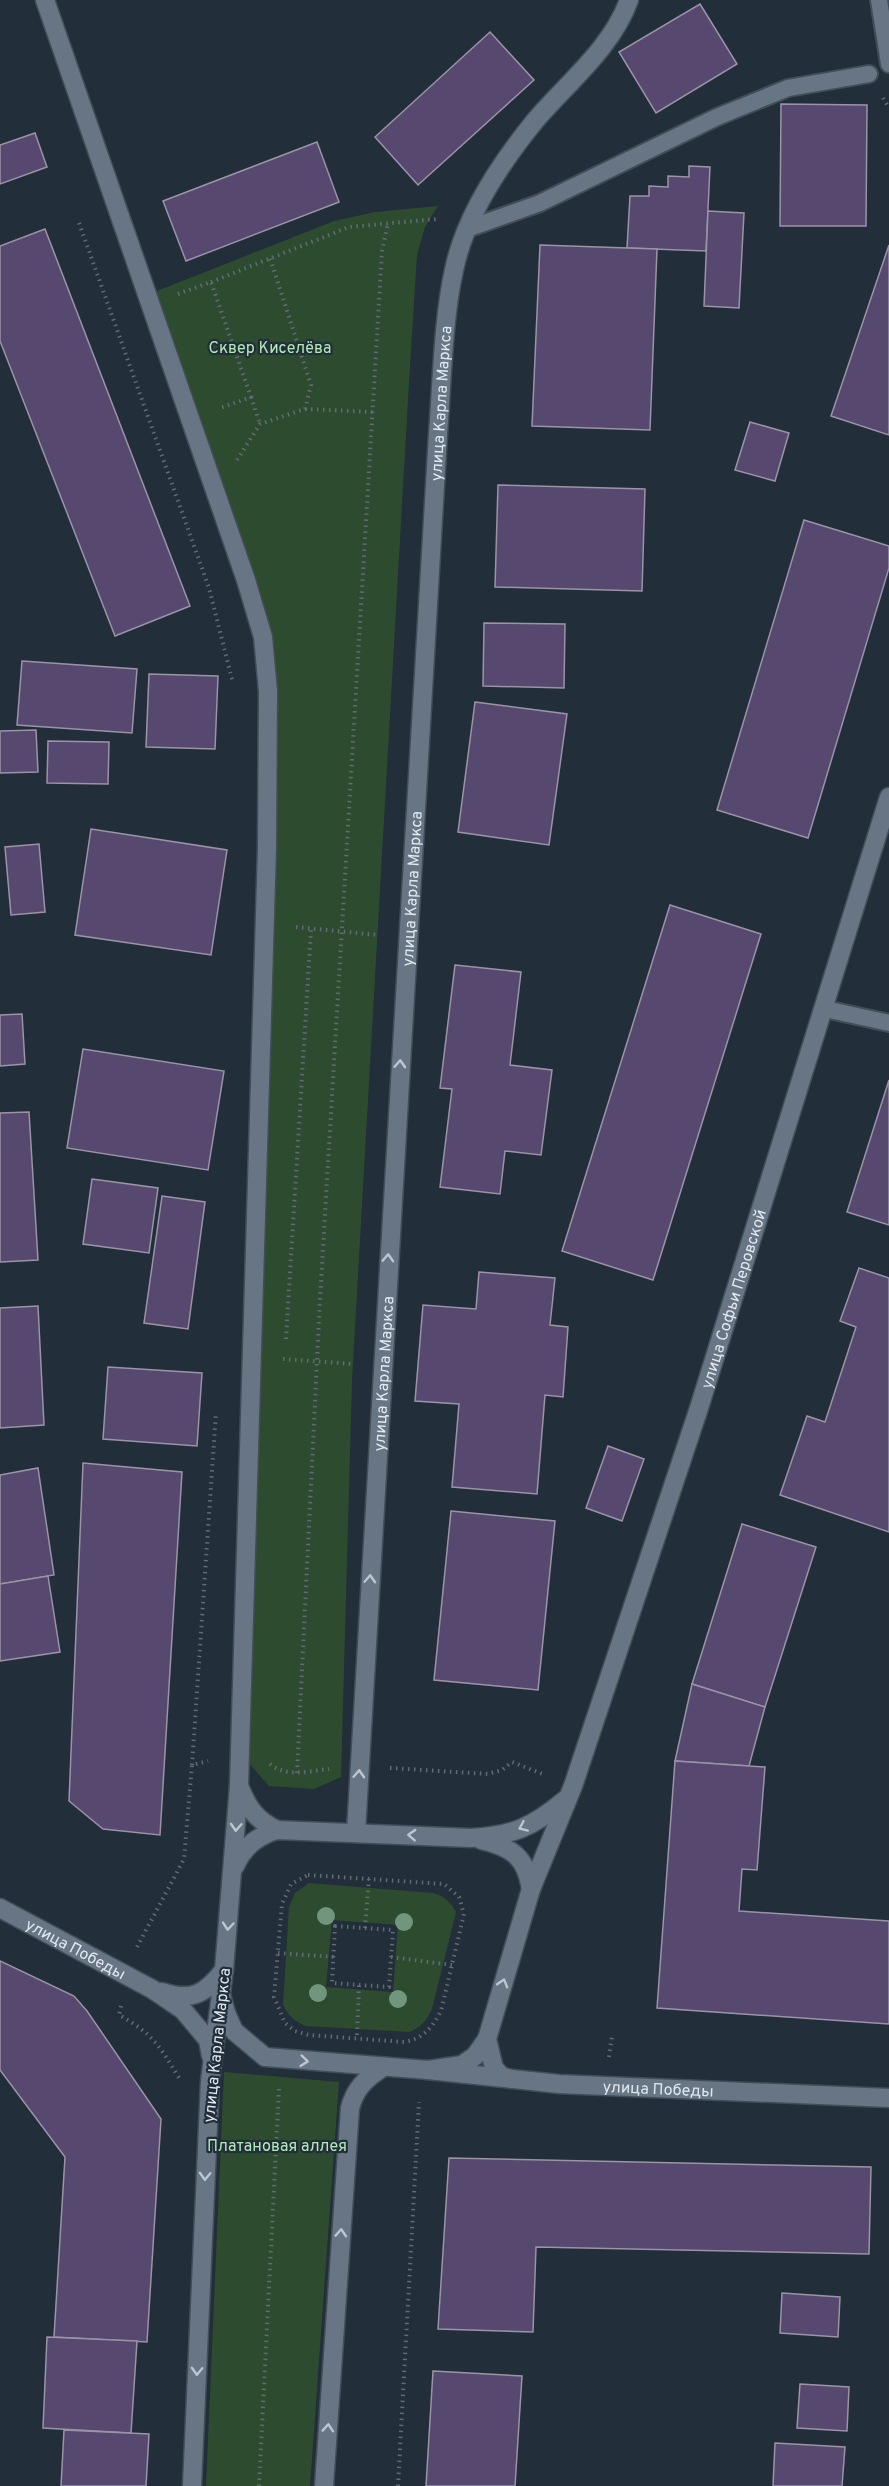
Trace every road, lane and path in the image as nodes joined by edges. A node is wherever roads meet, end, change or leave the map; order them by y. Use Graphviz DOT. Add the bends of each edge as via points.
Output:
graph roads {
  1 [pos="45,0"];
  2 [pos="629,0"];
  3 [pos="879,0"];
  4 [pos="889,64"];
  5 [pos="870,74"];
  6 [pos="438,219"];
  7 [pos="79,223"];
  8 [pos="388,224"];
  9 [pos="467,229"];
  10 [pos="270,258"];
  11 [pos="211,282"];
  12 [pos="172,296"];
  13 [pos="250,397"];
  14 [pos="305,409"];
  15 [pos="211,412"];
  16 [pos="373,412"];
  17 [pos="260,424"];
  18 [pos="236,462"];
  19 [pos="235,690"];
  20 [pos="889,797"];
  21 [pos="287,925"];
  22 [pos="341,930"];
  23 [pos="385,936"];
  24 [pos="825,1010"];
  25 [pos="889,1023"];
  26 [pos="275,1358"];
  27 [pos="317,1361"];
  28 [pos="357,1364"];
  29 [pos="239,1753"];
  30 [pos="359,1767"];
  31 [pos="297,1773"];
  32 [pos="238,1785"];
  33 [pos="571,1791"];
  34 [pos="277,1830"];
  35 [pos="356,1832"];
  36 [pos="471,1838"];
  37 [pos="234,1868"];
  38 [pos="369,1879"];
  39 [pos="531,1889"];
  40 [pos="0,1908"];
  41 [pos="365,1928"];
  42 [pos="278,1953"];
  43 [pos="334,1957"];
  44 [pos="391,1957"];
  45 [pos="452,1965"];
  46 [pos="224,1970"];
  47 [pos="129,1977"];
  48 [pos="359,1985"];
  49 [pos="152,1989"];
  50 [pos="220,1992"];
  51 [pos="183,2010"];
  52 [pos="282,2018"];
  53 [pos="216,2029"];
  54 [pos="357,2039"];
  55 [pos="487,2039"];
  56 [pos="272,2057"];
  57 [pos="212,2058"];
  58 [pos="382,2068"];
  59 [pos="429,2070"];
  60 [pos="179,2078"];
  61 [pos="513,2080"];
  62 [pos="889,2098"];
  63 [pos="429,2102"];
  64 [pos="192,2486"];
  65 [pos="259,2486"];
  66 [pos="324,2486"];
  67 [pos="398,2486"];
  1 -- 29 [label="street, улица Карла Маркса" via="263,637 269,778"];
  2 -- 9 [label="street, улица Карла Маркса" via="603,45 533,123 495,176"];
  3 -- 4 [label="lane"];
  5 -- 9 [label="lane" via="788,88 717,117 540,203"];
  6 -- 8 [label="path"];
  7 -- 19 [label="path" via="209,588"];
  8 -- 10 [label="path" via="349,227"];
  8 -- 16 [label="path" via="382,251"];
  30 -- 9 [label="street, улица Карла Маркса, one-way" via="438,434 454,269"];
  10 -- 11 [label="path"];
  10 -- 14 [label="path" via="310,385"];
  11 -- 12 [label="path"];
  11 -- 13 [label="path"];
  13 -- 15 [label="path"];
  13 -- 17 [label="path"];
  14 -- 16 [label="path"];
  14 -- 17 [label="path"];
  16 -- 22 [label="path"];
  17 -- 18 [label="path"];
  20 -- 24 [label="street, улица Софьи Перовской"];
  21 -- 22 [label="path"];
  22 -- 23 [label="path"];
  22 -- 27 [label="path"];
  24 -- 25 [label="lane"];
  24 -- 33 [label="street, улица Софьи Перовской" via="699,1408"];
  26 -- 27 [label="path"];
  27 -- 28 [label="path"];
  27 -- 31 [label="path"];
  29 -- 31 [label="path" via="257,1748 278,1770"];
  29 -- 32 [label="street, улица Карла Маркса"];
  29 -- 47 [label="path" via="192,1765 184,1859 138,1940"];
  30 -- 31 [label="path"];
  30 -- 33 [label="path" via="488,1774 512,1762"];
  35 -- 30 [label="street, улица Карла Маркса, one-way"];
  32 -- 34 [label="street, улица Карла Маркса" via="251,1812"];
  32 -- 37 [label="street, улица Карла Маркса, one-way"];
  33 -- 36 [label="street, one-way" via="546,1815 523,1828 499,1836"];
  33 -- 39 [label="street, улица Софьи Перовской"];
  34 -- 35 [label="street"];
  34 -- 37 [label="street" via="251,1843"];
  36 -- 35 [label="street, one-way"];
  36 -- 39 [label="street" via="516,1853 528,1872"];
  37 -- 46 [label="street, улица Карла Маркса, one-way"];
  38 -- 41 [label="path"];
  38 -- 42 [label="path" via="308,1875 291,1884 282,1904"];
  38 -- 45 [label="path" via="444,1884 452,1889 464,1914"];
  55 -- 39 [label="street, улица Софьи Перовской, one-way"];
  40 -- 47 [label="street, улица Победы"];
  41 -- 43 [label="path" via="335,1926"];
  41 -- 44 [label="path" via="393,1930"];
  42 -- 43 [label="path"];
  42 -- 52 [label="path" via="274,1997"];
  43 -- 48 [label="path" via="332,1983"];
  44 -- 45 [label="path"];
  44 -- 48 [label="path" via="389,1987"];
  45 -- 54 [label="path" via="441,2012 424,2034 404,2042"];
  46 -- 49 [label="street, улица Победы" via="206,1989 186,1997"];
  46 -- 50 [label="street, улица Карла Маркса"];
  47 -- 49 [label="street, улица Победы"];
  47 -- 60 [label="path" via="119,2015 158,2042"];
  48 -- 54 [label="path"];
  49 -- 51 [label="street, улица Победы"];
  50 -- 53 [label="street, улица Карла Маркса"];
  50 -- 56 [label="street" via="234,2031"];
  51 -- 53 [label="street, улица Победы"];
  51 -- 57 [label="street, улица Победы" via="208,2040"];
  52 -- 54 [label="path" via="295,2031 309,2035"];
  52 -- 56 [label="path"];
  53 -- 56 [label="street, улица Победы"];
  53 -- 57 [label="street, улица Карла Маркса"];
  55 -- 59 [label="street" via="475,2056 462,2065"];
  55 -- 61 [label="street" via="494,2068 501,2076"];
  56 -- 58 [label="street, one-way"];
  56 -- 65 [label="path" via="276,2178"];
  57 -- 64 [label="street, улица Карла Маркса, one-way"];
  58 -- 59 [label="street"];
  66 -- 58 [label="street, one-way" via="350,2109 360,2085"];
  59 -- 61 [label="street, улица Победы"];
  61 -- 62 [label="street, улица Победы"];
  63 -- 67 [label="path" via="418,2102"];
}
